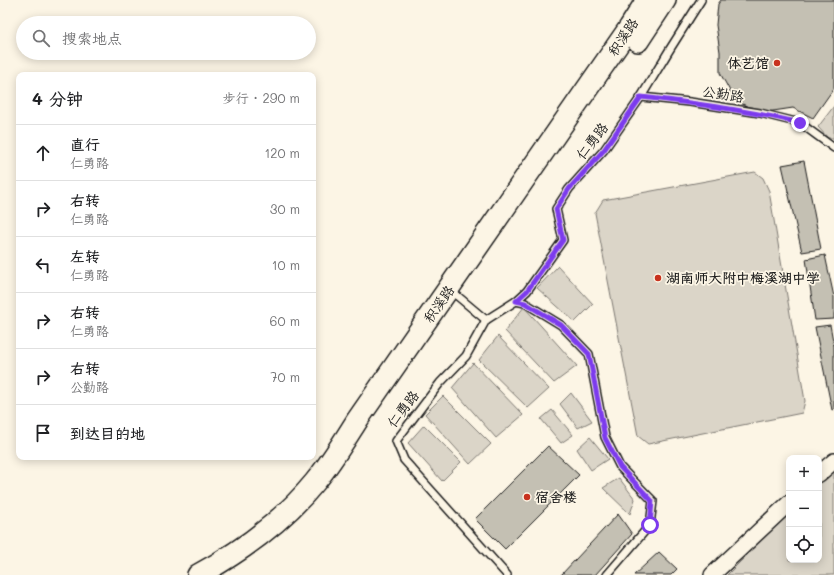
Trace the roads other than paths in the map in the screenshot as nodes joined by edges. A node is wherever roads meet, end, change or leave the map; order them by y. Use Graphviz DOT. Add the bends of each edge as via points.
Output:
graph roads {
  1 [pos="647,0"];
  2 [pos="665,0"];
  3 [pos="701,0"];
  4 [pos="641,97"];
  5 [pos="834,148"];
  6 [pos="454,293"];
  7 [pos="516,301"];
  8 [pos="486,320"];
  9 [pos="834,461"];
  10 [pos="822,471"];
  11 [pos="786,506"];
  12 [pos="198,575"];
  13 [pos="221,575"];
  14 [pos="507,575"];
  15 [pos="607,575"];
  16 [pos="712,575"];
  1 -- 6 [label="main road, 积溪路"];
  2 -- 6 [label="main road, 积溪路"];
  3 -- 4 [label="lane"];
  4 -- 5 [label="lane, 公勤路" via="752,112 800,123"];
  4 -- 7 [label="lane, 仁勇路" via="604,150 569,189 556,209 563,240 527,291"];
  6 -- 8 [label="lane"];
  6 -- 12 [label="main road, 积溪路" via="358,419 328,466 304,496 260,535"];
  6 -- 13 [label="main road, 积溪路" via="345,462 325,488 298,518 255,554"];
  7 -- 8 [label="lane, 仁勇路"];
  7 -- 15 [label="lane" via="525,303 561,325 589,354 605,438 620,467 652,501 650,525"];
  8 -- 14 [label="lane, 仁勇路" via="466,356 440,383 396,441 404,460"];
  9 -- 10 [label="street"];
  11 -- 16 [label="street"];
}
